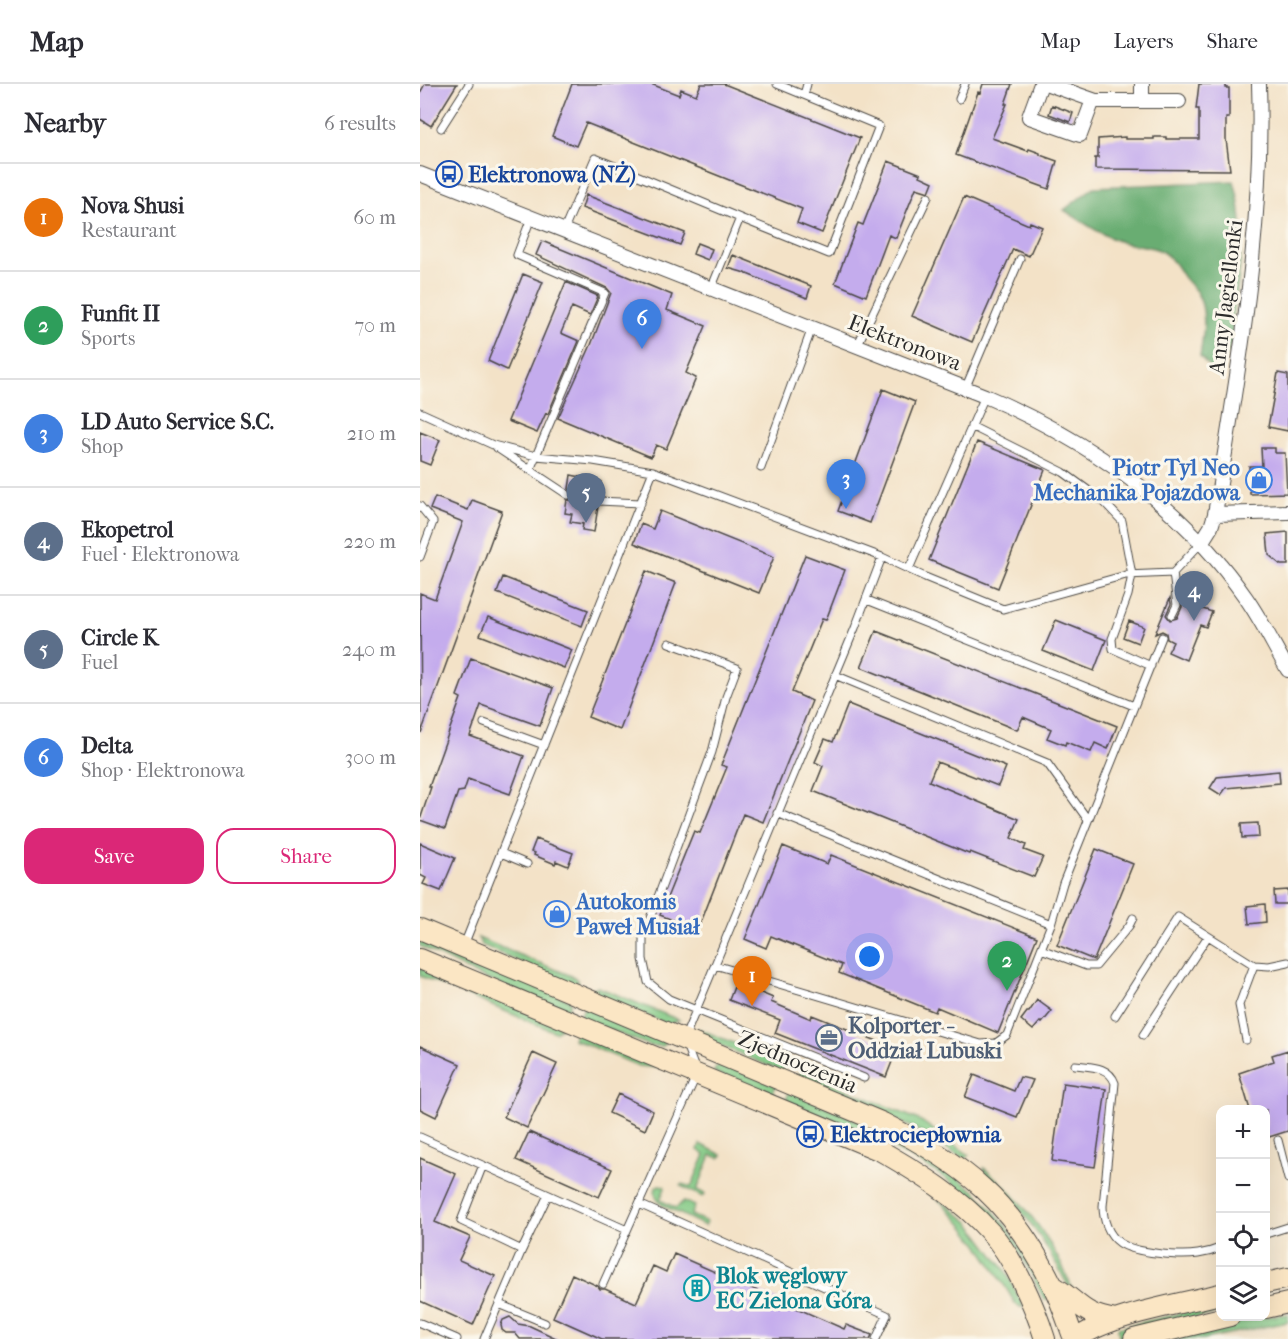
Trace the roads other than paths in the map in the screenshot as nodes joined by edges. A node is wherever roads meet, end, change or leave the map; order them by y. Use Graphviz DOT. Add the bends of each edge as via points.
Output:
graph roads {
  1 [pos="469,84"];
  2 [pos="777,84"];
  3 [pos="807,84"];
  4 [pos="965,84"];
  5 [pos="1041,84"];
  6 [pos="1048,84"];
  7 [pos="1142,84"];
  8 [pos="1259,84"];
  9 [pos="804,95"];
  10 [pos="959,99"];
  11 [pos="1093,100"];
  12 [pos="1142,101"];
  13 [pos="1179,101"];
  14 [pos="441,128"];
  15 [pos="420,174"];
  16 [pos="928,197"];
  17 [pos="531,218"];
  18 [pos="740,218"];
  19 [pos="564,230"];
  20 [pos="1020,259"];
  21 [pos="711,289"];
  22 [pos="812,328"];
  23 [pos="857,346"];
  24 [pos="965,388"];
  25 [pos="985,396"];
  26 [pos="420,412"];
  27 [pos="971,426"];
  28 [pos="492,445"];
  29 [pos="536,456"];
  30 [pos="761,468"];
  31 [pos="530,470"];
  32 [pos="653,471"];
  33 [pos="568,495"];
  34 [pos="598,501"];
  35 [pos="641,503"];
  36 [pos="420,506"];
  37 [pos="1288,512"];
  38 [pos="1215,514"];
  39 [pos="1201,543"];
  40 [pos="420,557"];
  41 [pos="882,557"];
  42 [pos="909,569"];
  43 [pos="1173,573"];
  44 [pos="1132,575"];
  45 [pos="867,600"];
  46 [pos="1172,615"];
  47 [pos="1162,637"];
  48 [pos="669,643"];
  49 [pos="1151,666"];
  50 [pos="1288,670"];
  51 [pos="835,675"];
  52 [pos="1134,706"];
  53 [pos="484,723"];
  54 [pos="544,745"];
  55 [pos="777,813"];
  56 [pos="1088,820"];
  57 [pos="501,853"];
  58 [pos="527,864"];
  59 [pos="1132,918"];
  60 [pos="1051,924"];
  61 [pos="420,929"];
  62 [pos="1208,936"];
  63 [pos="463,946"];
  64 [pos="1041,949"];
  65 [pos="420,959"];
  66 [pos="1288,962"];
  67 [pos="714,965"];
  68 [pos="1254,965"];
  69 [pos="696,1010"];
  70 [pos="1115,1016"];
  71 [pos="1143,1035"];
  72 [pos="684,1039"];
  73 [pos="1246,1040"];
  74 [pos="1075,1065"];
  75 [pos="697,1074"];
  76 [pos="864,1078"];
  77 [pos="420,1137"];
  78 [pos="1278,1140"];
  79 [pos="1285,1158"];
  80 [pos="483,1165"];
  81 [pos="1288,1179"];
  82 [pos="548,1195"];
  83 [pos="639,1204"];
  84 [pos="1288,1227"];
  85 [pos="627,1230"];
  86 [pos="1270,1233"];
  87 [pos="1216,1249"];
  88 [pos="522,1250"];
  89 [pos="1288,1278"];
  90 [pos="1270,1282"];
  91 [pos="603,1284"];
  92 [pos="1053,1286"];
  93 [pos="1216,1295"];
  94 [pos="1288,1303"];
  95 [pos="499,1304"];
  96 [pos="1270,1307"];
  97 [pos="1037,1314"];
  98 [pos="1116,1320"];
  99 [pos="1216,1320"];
  100 [pos="420,1323"];
  101 [pos="544,1323"];
  102 [pos="458,1339"];
  103 [pos="484,1339"];
  104 [pos="876,1339"];
  105 [pos="1045,1339"];
  106 [pos="1074,1339"];
  107 [pos="1134,1339"];
  1 -- 14 [label="lane"];
  2 -- 9 [label="lane"];
  3 -- 9 [label="lane"];
  4 -- 10 [label="lane"];
  5 -- 11 [label="street" via="1029,117 1080,135"];
  6 -- 11 [label="street"];
  7 -- 12 [label="street"];
  8 -- 38 [label="street, Anny Jagiellonki" via="1252,257"];
  9 -- 18 [label="lane" via="879,126 829,254"];
  11 -- 12 [label="street"];
  12 -- 13 [label="street"];
  15 -- 17 [label="street, Elektronowa"];
  16 -- 23 [label="lane"];
  17 -- 19 [label="street, Elektronowa"];
  17 -- 29 [label="lane" via="517,255 605,293"];
  18 -- 19 [label="lane" via="595,158"];
  18 -- 21 [label="lane"];
  19 -- 21 [label="street, Elektronowa"];
  20 -- 24 [label="lane"];
  21 -- 22 [label="street, Elektronowa"];
  22 -- 23 [label="street, Elektronowa"];
  22 -- 30 [label="lane"];
  23 -- 24 [label="street, Elektronowa"];
  24 -- 25 [label="street, Elektronowa"];
  25 -- 27 [label="lane"];
  25 -- 39 [label="street, Elektronowa" via="1055,428 1091,450 1151,495"];
  26 -- 28 [label="lane"];
  27 -- 42 [label="lane"];
  27 -- 44 [label="lane" via="1064,472 1103,501 1122,521"];
  28 -- 29 [label="lane"];
  28 -- 31 [label="lane"];
  29 -- 31 [label="lane"];
  29 -- 32 [label="lane"];
  31 -- 33 [label="lane"];
  32 -- 35 [label="lane"];
  32 -- 41 [label="lane"];
  34 -- 35 [label="lane"];
  35 -- 54 [label="lane"];
  36 -- 40 [label="lane" via="433,522"];
  37 -- 38 [label="street"];
  38 -- 39 [label="street, Anny Jagiellonki"];
  39 -- 43 [label="lane"];
  39 -- 50 [label="street, Elektronowa" via="1247,599"];
  41 -- 42 [label="lane"];
  41 -- 45 [label="lane"];
  42 -- 44 [label="lane" via="1003,609"];
  43 -- 44 [label="lane"];
  43 -- 46 [label="lane" via="1178,605"];
  44 -- 49 [label="lane" via="1112,639 1113,649"];
  45 -- 51 [label="lane"];
  45 -- 52 [label="lane"];
  47 -- 49 [label="lane"];
  48 -- 69 [label="lane" via="737,668 712,752 643,937 648,982 669,999"];
  49 -- 52 [label="lane"];
  51 -- 55 [label="lane"];
  51 -- 56 [label="lane" via="1047,763"];
  52 -- 56 [label="lane"];
  53 -- 54 [label="lane"];
  54 -- 57 [label="lane"];
  55 -- 60 [label="lane"];
  55 -- 67 [label="lane"];
  56 -- 60 [label="lane"];
  57 -- 58 [label="lane"];
  57 -- 63 [label="lane"];
  59 -- 64 [label="lane" via="1096,966"];
  60 -- 64 [label="lane"];
  61 -- 63 [label="main road, Zjednoczenia"];
  62 -- 68 [label="lane"];
  62 -- 70 [label="lane" via="1178,917"];
  62 -- 71 [label="lane"];
  63 -- 72 [label="main road, Zjednoczenia"];
  64 -- 67 [label="lane" via="1007,1035 996,1043 981,1044"];
  65 -- 75 [label="main road"];
  66 -- 68 [label="lane"];
  67 -- 69 [label="lane"];
  68 -- 73 [label="lane" via="1239,1005"];
  69 -- 72 [label="lane"];
  69 -- 76 [label="lane"];
  72 -- 75 [label="lane"];
  72 -- 92 [label="main road, Zjednoczenia" via="883,1123 934,1150 971,1176 1008,1213"];
  74 -- 87 [label="lane" via="1100,1068 1113,1076 1115,1083 1103,1206 1103,1216 1113,1236 1130,1247 1149,1251 1190,1255"];
  75 -- 83 [label="lane"];
  75 -- 97 [label="main road" via="881,1151 919,1172 956,1199 992,1234"];
  77 -- 80 [label="lane"];
  78 -- 79 [label="lane"];
  79 -- 81 [label="lane"];
  80 -- 82 [label="lane"];
  80 -- 88 [label="lane" via="461,1221"];
  82 -- 85 [label="lane"];
  82 -- 88 [label="lane"];
  83 -- 85 [label="lane"];
  83 -- 104 [label="lane" via="887,1315"];
  84 -- 86 [label="lane"];
  85 -- 91 [label="lane"];
  88 -- 95 [label="lane"];
  89 -- 90 [label="main road"];
  92 -- 98 [label="main road" via="1082,1309"];
  92 -- 106 [label="main road, Zjednoczenia"];
  93 -- 98 [label="main road"];
  94 -- 96 [label="main road"];
  95 -- 101 [label="lane"];
  95 -- 103 [label="lane"];
  97 -- 105 [label="main road"];
  97 -- 106 [label="main road" via="1063,1336"];
  98 -- 106 [label="main road"];
  99 -- 107 [label="main road"];
  100 -- 102 [label="lane"];
}
